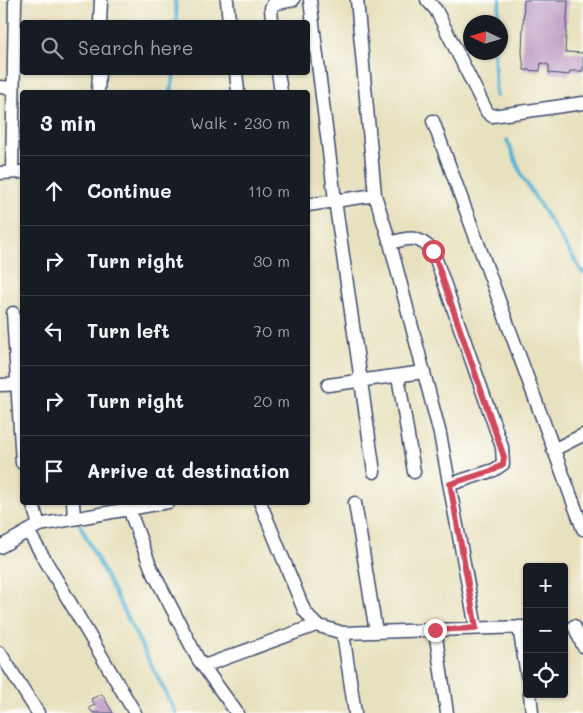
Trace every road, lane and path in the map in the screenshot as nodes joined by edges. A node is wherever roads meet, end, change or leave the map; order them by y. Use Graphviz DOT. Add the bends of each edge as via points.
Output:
graph roads {
  1 [pos="15,0"];
  2 [pos="101,0"];
  3 [pos="227,0"];
  4 [pos="293,0"];
  5 [pos="310,0"];
  6 [pos="357,0"];
  7 [pos="427,0"];
  8 [pos="100,20"];
  9 [pos="229,20"];
  10 [pos="272,20"];
  11 [pos="99,75"];
  12 [pos="236,75"];
  13 [pos="278,75"];
  14 [pos="0,87"];
  15 [pos="14,88"];
  16 [pos="98,90"];
  17 [pos="238,90"];
  18 [pos="281,90"];
  19 [pos="583,103"];
  20 [pos="433,121"];
  21 [pos="11,172"];
  22 [pos="375,195"];
  23 [pos="335,200"];
  24 [pos="310,205"];
  25 [pos="390,244"];
  26 [pos="13,313"];
  27 [pos="424,372"];
  28 [pos="398,376"];
  29 [pos="361,380"];
  30 [pos="20,384"];
  31 [pos="0,385"];
  32 [pos="328,385"];
  33 [pos="583,435"];
  34 [pos="553,450"];
  35 [pos="374,472"];
  36 [pos="414,472"];
  37 [pos="450,484"];
  38 [pos="355,503"];
  39 [pos="32,505"];
  40 [pos="73,505"];
  41 [pos="261,505"];
  42 [pos="136,506"];
  43 [pos="74,519"];
  44 [pos="33,528"];
  45 [pos="583,529"];
  46 [pos="0,547"];
  47 [pos="316,624"];
  48 [pos="574,626"];
  49 [pos="523,627"];
  50 [pos="476,628"];
  51 [pos="435,630"];
  52 [pos="376,632"];
  53 [pos="343,633"];
  54 [pos="583,646"];
  55 [pos="0,653"];
  56 [pos="204,666"];
  57 [pos="530,698"];
  58 [pos="38,713"];
  59 [pos="135,713"];
  60 [pos="237,713"];
  61 [pos="355,713"];
  62 [pos="447,713"];
  63 [pos="532,713"];
  1 -- 15 [label="street"];
  2 -- 8 [label="street"];
  3 -- 9 [label="street"];
  4 -- 10 [label="street" via="273,4"];
  5 -- 23 [label="street"];
  6 -- 22 [label="street"];
  7 -- 19 [label="street" via="436,10 487,112 492,116"];
  11 -- 16 [label="street"];
  12 -- 17 [label="street"];
  13 -- 18 [label="street"];
  14 -- 15 [label="street"];
  15 -- 21 [label="street"];
  20 -- 34 [label="street"];
  22 -- 23 [label="street"];
  22 -- 25 [label="street"];
  23 -- 24 [label="street"];
  23 -- 29 [label="street"];
  25 -- 27 [label="street"];
  25 -- 37 [label="street" via="409,238 422,241 433,251 502,447 503,464"];
  26 -- 30 [label="street"];
  27 -- 28 [label="street"];
  27 -- 37 [label="street"];
  28 -- 29 [label="street"];
  28 -- 36 [label="street"];
  29 -- 32 [label="street"];
  29 -- 35 [label="street"];
  30 -- 31 [label="street"];
  33 -- 34 [label="street"];
  34 -- 45 [label="street"];
  37 -- 50 [label="street"];
  38 -- 52 [label="street"];
  39 -- 44 [label="street"];
  40 -- 43 [label="street"];
  41 -- 47 [label="street" via="304,610"];
  42 -- 43 [label="street"];
  42 -- 56 [label="street" via="151,568"];
  43 -- 44 [label="street"];
  44 -- 46 [label="street"];
  44 -- 59 [label="street"];
  47 -- 53 [label="street"];
  47 -- 56 [label="street"];
  48 -- 54 [label="street"];
  49 -- 50 [label="street"];
  50 -- 51 [label="street"];
  51 -- 52 [label="street"];
  51 -- 62 [label="street"];
  52 -- 53 [label="street"];
  53 -- 61 [label="street"];
  55 -- 58 [label="street"];
  56 -- 60 [label="street"];
  57 -- 63 [label="street"];
}
